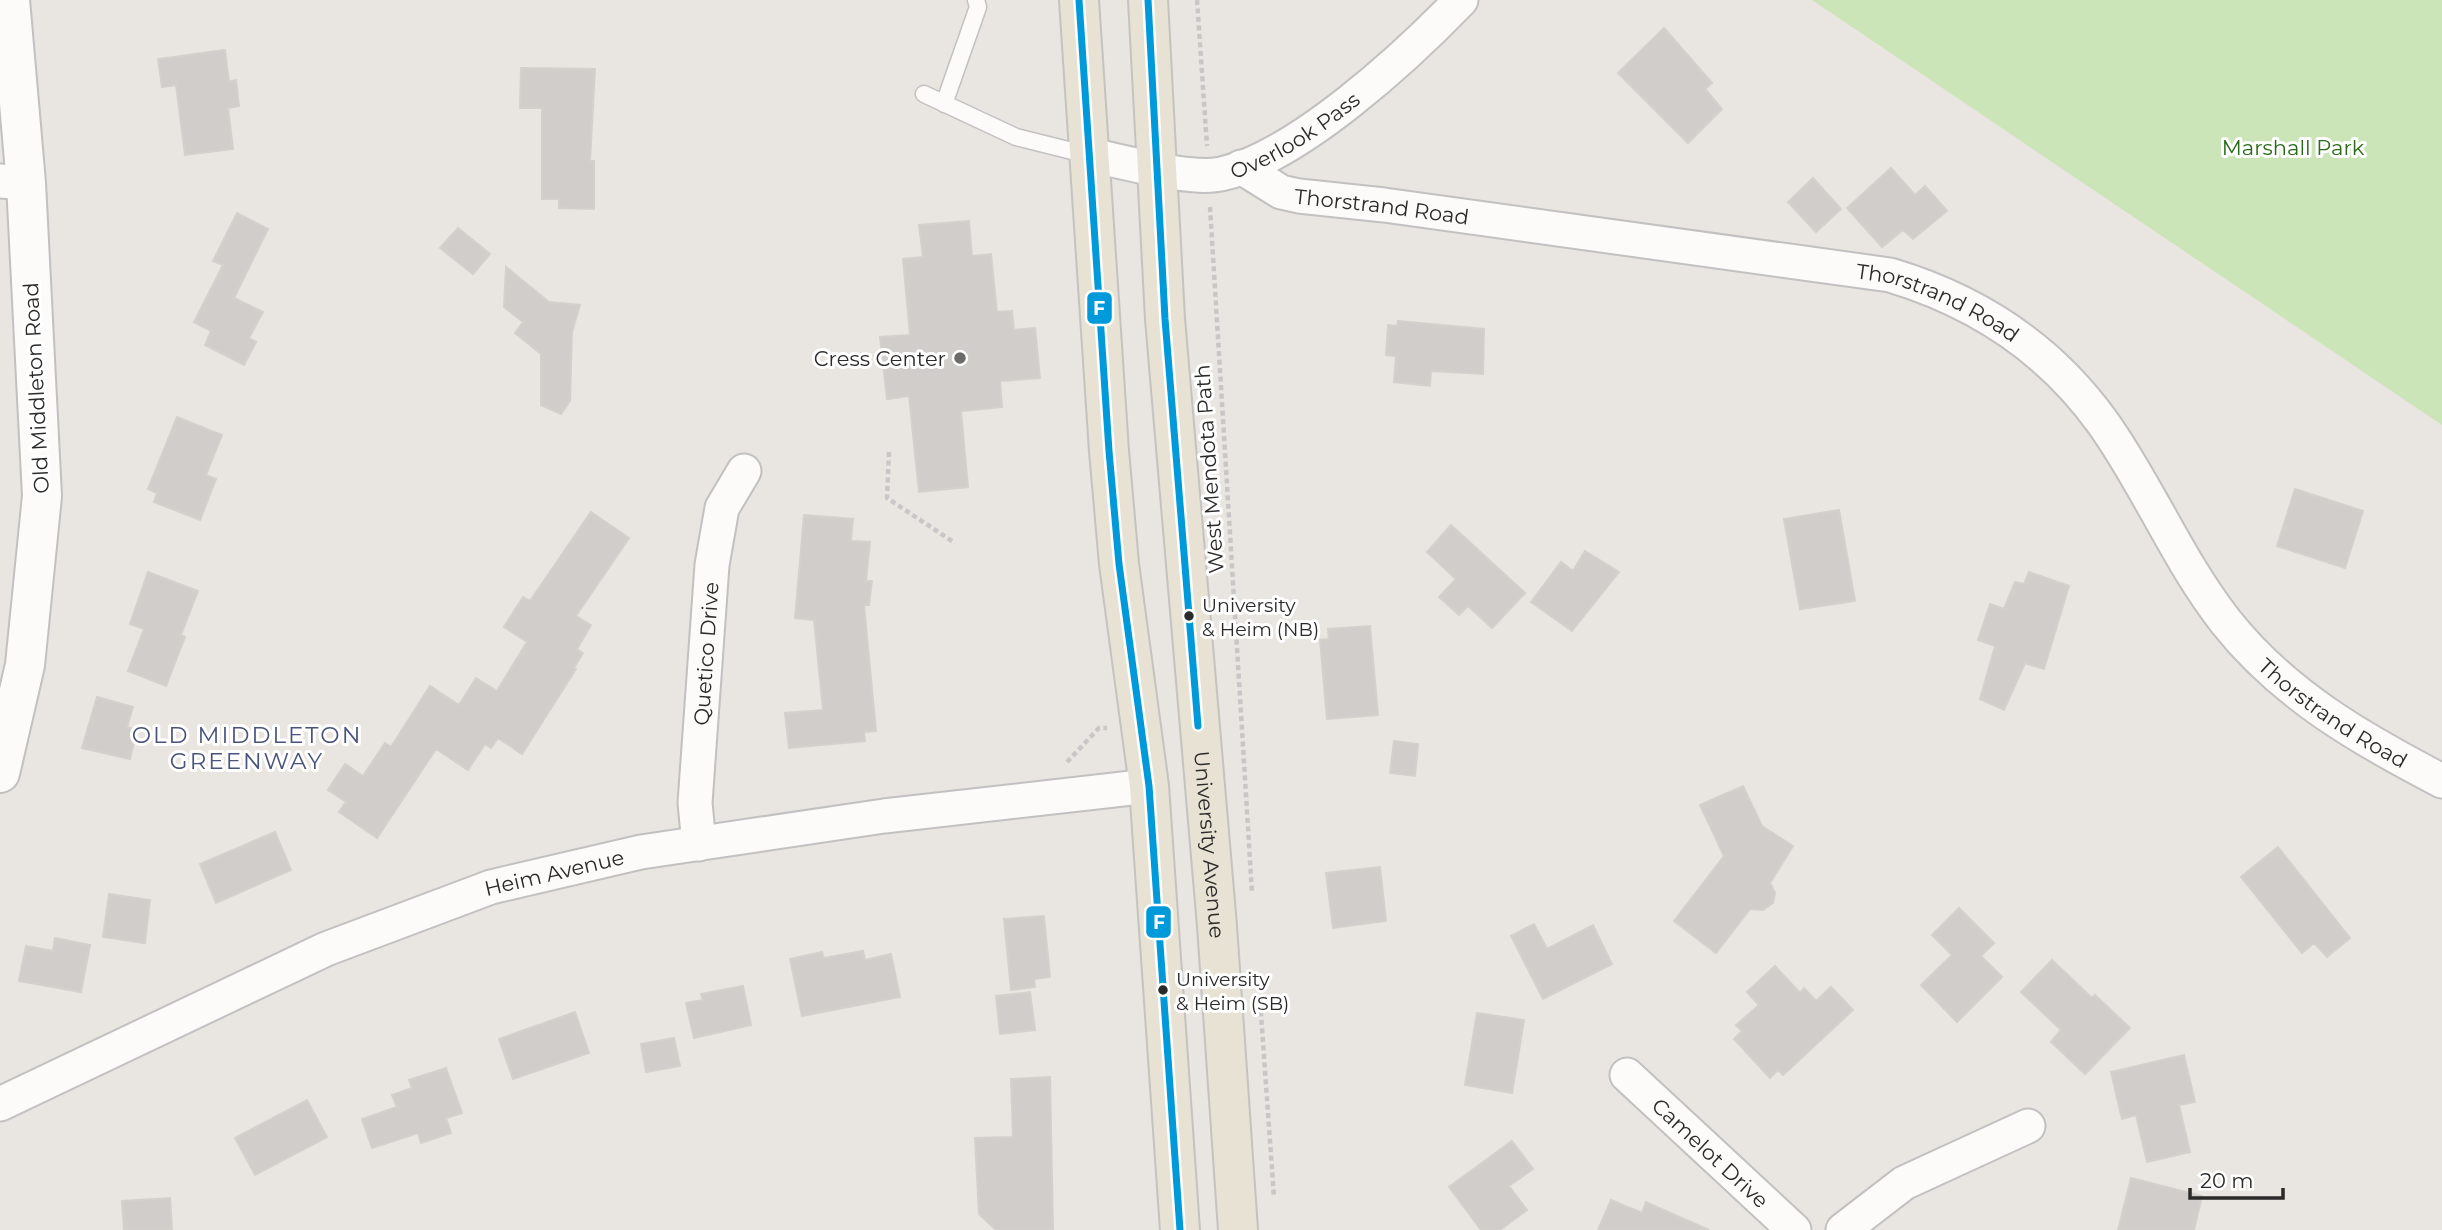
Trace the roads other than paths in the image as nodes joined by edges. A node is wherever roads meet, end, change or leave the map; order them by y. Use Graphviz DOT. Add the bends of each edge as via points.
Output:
graph roads {
  1 [pos="10,0"];
  2 [pos="976,0"];
  3 [pos="1079,0"];
  4 [pos="1148,0"];
  5 [pos="1461,0"];
  6 [pos="924,94"];
  7 [pos="944,104"];
  8 [pos="1090,155"];
  9 [pos="1241,167"];
  10 [pos="1159,169"];
  11 [pos="13,182"];
  12 [pos="744,471"];
  13 [pos="0,773"];
  14 [pos="2442,781"];
  15 [pos="1149,786"];
  16 [pos="699,844"];
  17 [pos="1225,1050"];
  18 [pos="1627,1075"];
  19 [pos="0,1104"];
  20 [pos="2028,1126"];
  21 [pos="1180,1230"];
  22 [pos="1238,1230"];
  23 [pos="1794,1230"];
  24 [pos="1843,1230"];
  1 -- 11 [label="street, Old Middleton Road"];
  2 -- 7 [label="lane" via="978,7"];
  3 -- 8 [label="main road"];
  4 -- 10 [label="main road, University Avenue"];
  5 -- 9 [label="street, Overlook Pass" via="1370,86 1285,145"];
  6 -- 7 [label="lane"];
  7 -- 8 [label="lane" via="1016,137"];
  8 -- 10 [label="street, Overlook Pass"];
  8 -- 15 [label="main road" via="1119,564"];
  9 -- 10 [label="street, Overlook Pass" via="1208,175"];
  9 -- 14 [label="street, Thorstrand Road" via="1281,192 1299,196 1890,275 1961,300 2031,345 2074,385 2104,425 2225,620 2261,662 2322,713"];
  10 -- 17 [label="main road, University Avenue" via="1165,319"];
  11 -- 13 [label="street, Old Middleton Road" via="42,496 25,665"];
  12 -- 16 [label="street, Quetico Drive" via="722,508 712,565 695,803"];
  15 -- 16 [label="street, Heim Avenue" via="884,816"];
  15 -- 17 [label="main road" via="1171,795 1181,807 1206,987"];
  15 -- 21 [label="main road"];
  16 -- 19 [label="street, Heim Avenue" via="641,852 491,887 326,949"];
  17 -- 22 [label="main road, University Avenue"];
  18 -- 23 [label="street, Camelot Drive"];
  20 -- 24 [label="street" via="1904,1183"];
}
